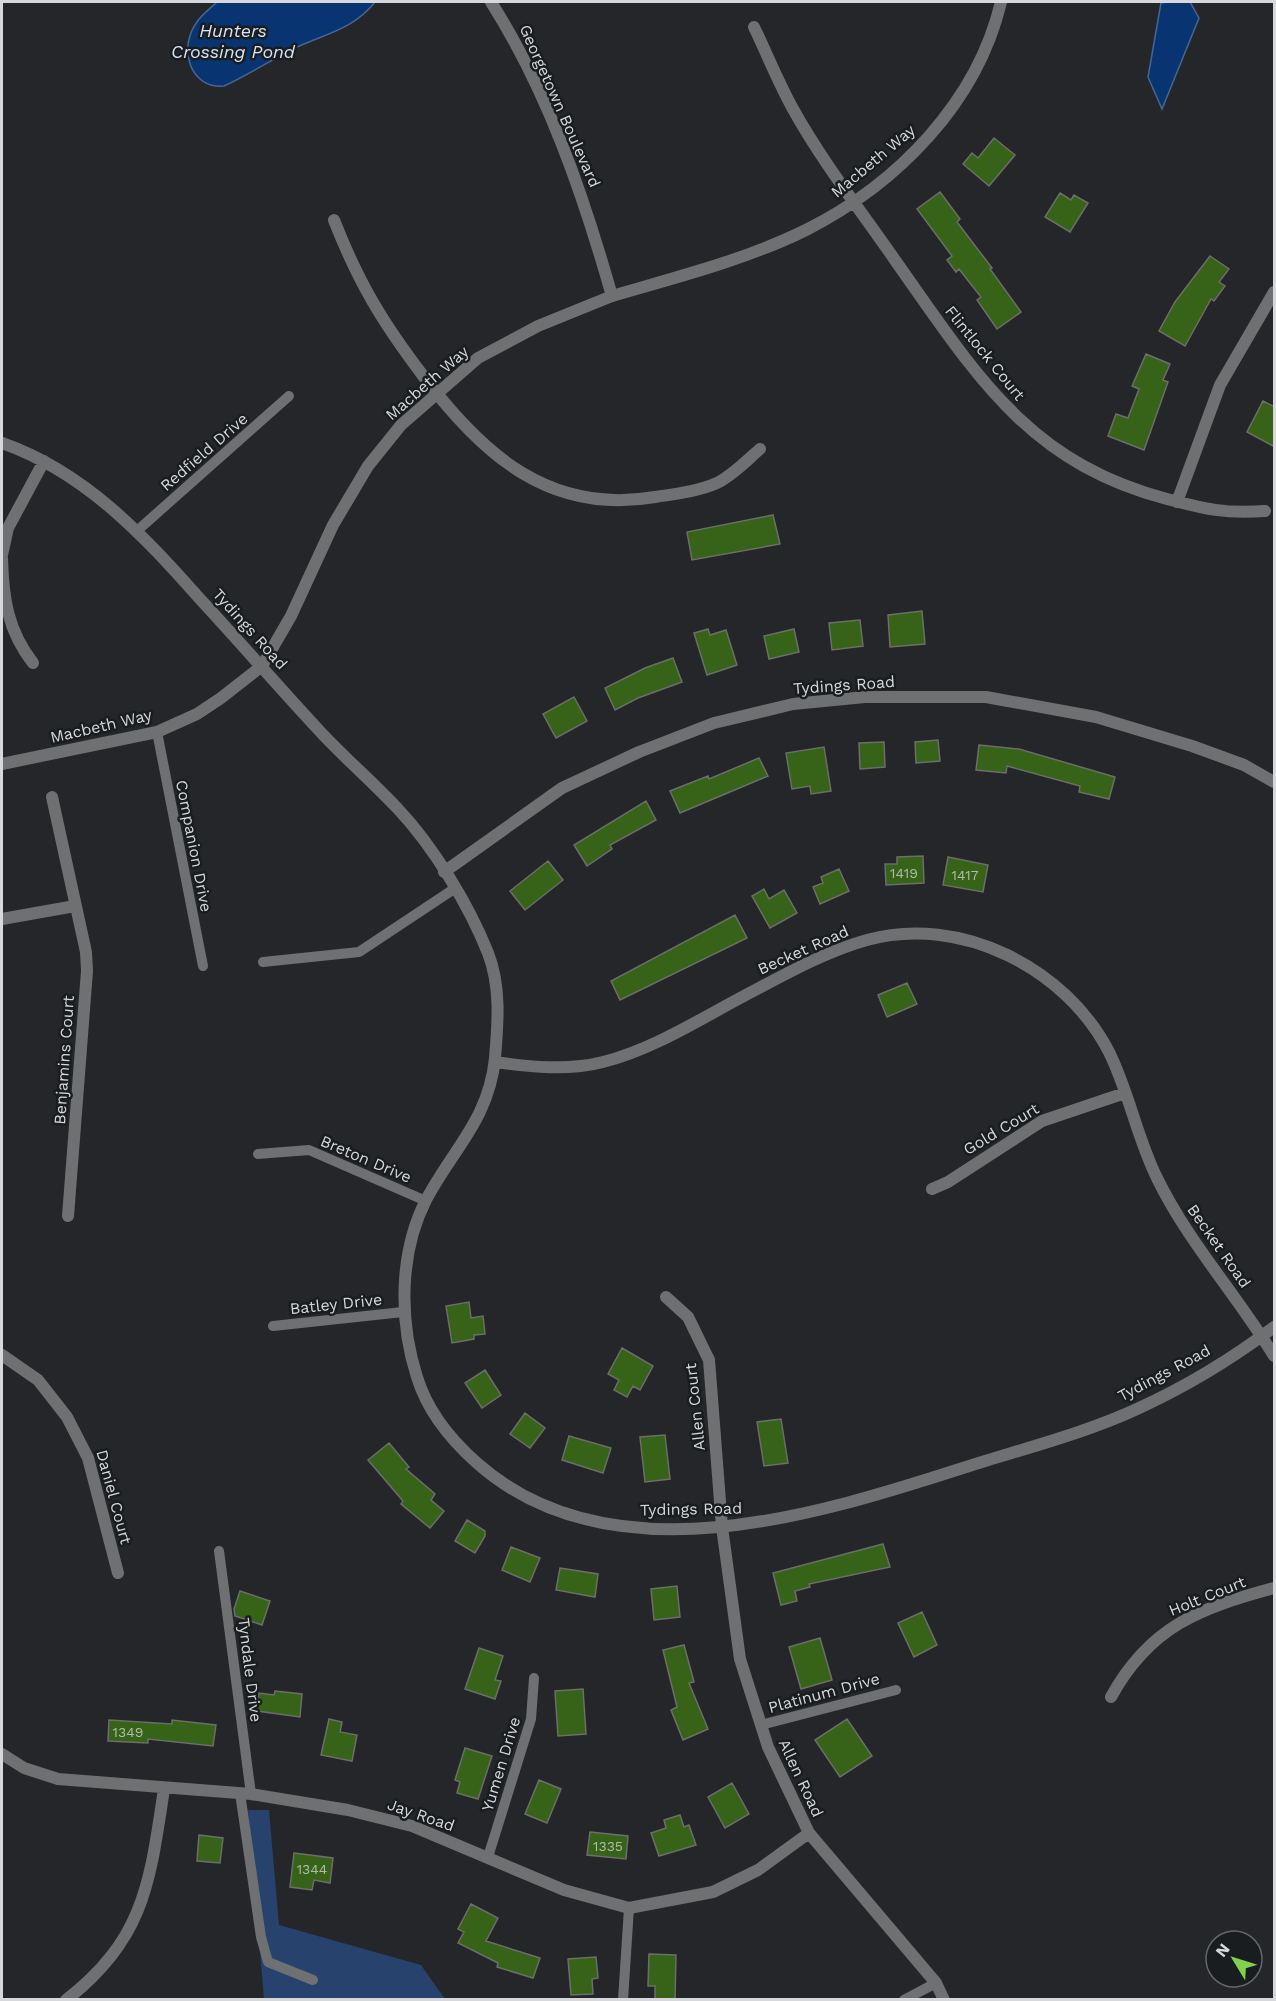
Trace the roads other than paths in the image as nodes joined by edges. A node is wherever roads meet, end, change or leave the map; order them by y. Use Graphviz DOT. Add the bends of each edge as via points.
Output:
graph roads {
  1 [pos="491,2"];
  2 [pos="1001,2"];
  3 [pos="753,27"];
  4 [pos="853,203"];
  5 [pos="334,220"];
  6 [pos="612,296"];
  7 [pos="1273,296"];
  8 [pos="436,393"];
  9 [pos="289,396"];
  10 [pos="2,443"];
  11 [pos="760,449"];
  12 [pos="44,461"];
  13 [pos="1177,502"];
  14 [pos="1265,511"];
  15 [pos="138,530"];
  16 [pos="2,556"];
  17 [pos="33,663"];
  18 [pos="262,666"];
  19 [pos="157,732"];
  20 [pos="2,764"];
  21 [pos="1275,782"];
  22 [pos="52,797"];
  23 [pos="444,872"];
  24 [pos="454,889"];
  25 [pos="75,906"];
  26 [pos="2,919"];
  27 [pos="263,962"];
  28 [pos="203,966"];
  29 [pos="495,1062"];
  30 [pos="1125,1093"];
  31 [pos="258,1154"];
  32 [pos="932,1189"];
  33 [pos="426,1201"];
  34 [pos="68,1216"];
  35 [pos="666,1297"];
  36 [pos="403,1312"];
  37 [pos="273,1326"];
  38 [pos="1275,1327"];
  39 [pos="1263,1336"];
  40 [pos="2,1355"];
  41 [pos="1275,1356"];
  42 [pos="722,1527"];
  43 [pos="219,1551"];
  44 [pos="118,1573"];
  45 [pos="1275,1588"];
  46 [pos="534,1678"];
  47 [pos="896,1689"];
  48 [pos="1111,1697"];
  49 [pos="761,1725"];
  50 [pos="2,1754"];
  51 [pos="164,1789"];
  52 [pos="245,1793"];
  53 [pos="809,1833"];
  54 [pos="488,1857"];
  55 [pos="629,1908"];
  56 [pos="313,1980"];
  57 [pos="936,1983"];
  58 [pos="66,2000"];
  59 [pos="622,2000"];
  60 [pos="904,2000"];
  61 [pos="944,2000"];
  1 -- 6 [label="street, Georgetown Boulevard" via="558,135 584,201"];
  2 -- 4 [label="street, Macbeth Way" via="986,49 946,117 907,159"];
  3 -- 4 [label="street, Flintlock Court" via="793,109"];
  4 -- 6 [label="street, Macbeth Way" via="804,231 725,262"];
  4 -- 13 [label="street, Flintlock Court" via="961,353 994,395 1028,429 1128,489"];
  5 -- 8 [label="street" via="369,301"];
  6 -- 8 [label="street, Macbeth Way" via="538,326 478,358"];
  7 -- 13 [label="street" via="1220,385"];
  8 -- 11 [label="street" via="474,435 515,470 570,494 601,500 638,500 717,483"];
  8 -- 18 [label="street, Macbeth Way" via="401,425 368,466 333,525 291,616"];
  9 -- 15 [label="lane, Redfield Drive"];
  10 -- 12 [label="street, Tydings Road"];
  12 -- 15 [label="street, Tydings Road" via="89,490"];
  12 -- 16 [label="street" via="13,518"];
  13 -- 14 [label="street, Flintlock Court" via="1211,511"];
  15 -- 18 [label="street, Tydings Road"];
  16 -- 17 [label="street" via="11,627"];
  18 -- 19 [label="street, Macbeth Way" via="197,714"];
  18 -- 23 [label="street, Tydings Road" via="319,731 399,810"];
  19 -- 20 [label="street, Macbeth Way"];
  19 -- 28 [label="lane, Companion Drive"];
  21 -- 23 [label="street, Tydings Road" via="1244,765 1181,742 1096,717 986,697 865,697 793,704 714,723 639,752 562,789"];
  22 -- 25 [label="street, Benjamins Court"];
  23 -- 24 [label="street, Tydings Road"];
  24 -- 27 [label="lane" via="359,952"];
  24 -- 29 [label="street, Tydings Road" via="478,930 493,968 497,995"];
  25 -- 26 [label="street"];
  25 -- 34 [label="street, Benjamins Court" via="87,971"];
  29 -- 30 [label="street, Becket Road" via="569,1067 604,1062 646,1046 830,953 868,939 926,934 994,949 1052,982 1092,1025 1109,1053"];
  29 -- 33 [label="street, Tydings Road" via="486,1103"];
  30 -- 32 [label="street, Gold Court" via="1042,1121"];
  30 -- 39 [label="street, Becket Road" via="1156,1177 1177,1215"];
  31 -- 33 [label="lane, Breton Drive" via="309,1150"];
  33 -- 36 [label="street, Tydings Road" via="412,1237"];
  35 -- 42 [label="street, Allen Court" via="688,1317 709,1360"];
  36 -- 37 [label="lane, Batley Drive"];
  36 -- 42 [label="street, Tydings Road" via="418,1382 436,1417 498,1481 525,1496 588,1519 639,1528"];
  38 -- 39 [label="street, Tydings Road"];
  39 -- 41 [label="street, Becket Road"];
  39 -- 42 [label="street, Tydings Road" via="1136,1410 877,1496 803,1515"];
  40 -- 44 [label="street, Daniel Court" via="38,1380 72,1427 88,1458"];
  42 -- 49 [label="street, Allen Road" via="740,1659"];
  43 -- 52 [label="lane, Tyndale Drive"];
  45 -- 48 [label="street, Holt Court" via="1172,1626 1127,1669"];
  46 -- 54 [label="lane, Yumen Drive" via="531,1719"];
  47 -- 49 [label="lane, Platinum Drive"];
  49 -- 53 [label="street, Allen Road"];
  50 -- 51 [label="street, Jay Road" via="24,1768 58,1779"];
  51 -- 52 [label="street, Jay Road"];
  51 -- 58 [label="street" via="152,1872 141,1906 125,1940"];
  52 -- 54 [label="street, Jay Road" via="348,1810 412,1826"];
  52 -- 56 [label="lane, Tyndale Drive" via="261,1937 268,1962"];
  53 -- 55 [label="street, Jay Road" via="758,1870 713,1892"];
  53 -- 57 [label="street, Allen Road"];
  54 -- 55 [label="street, Jay Road" via="564,1890"];
  55 -- 59 [label="lane"];
  57 -- 60 [label="lane"];
  57 -- 61 [label="street, Allen Road"];
}
